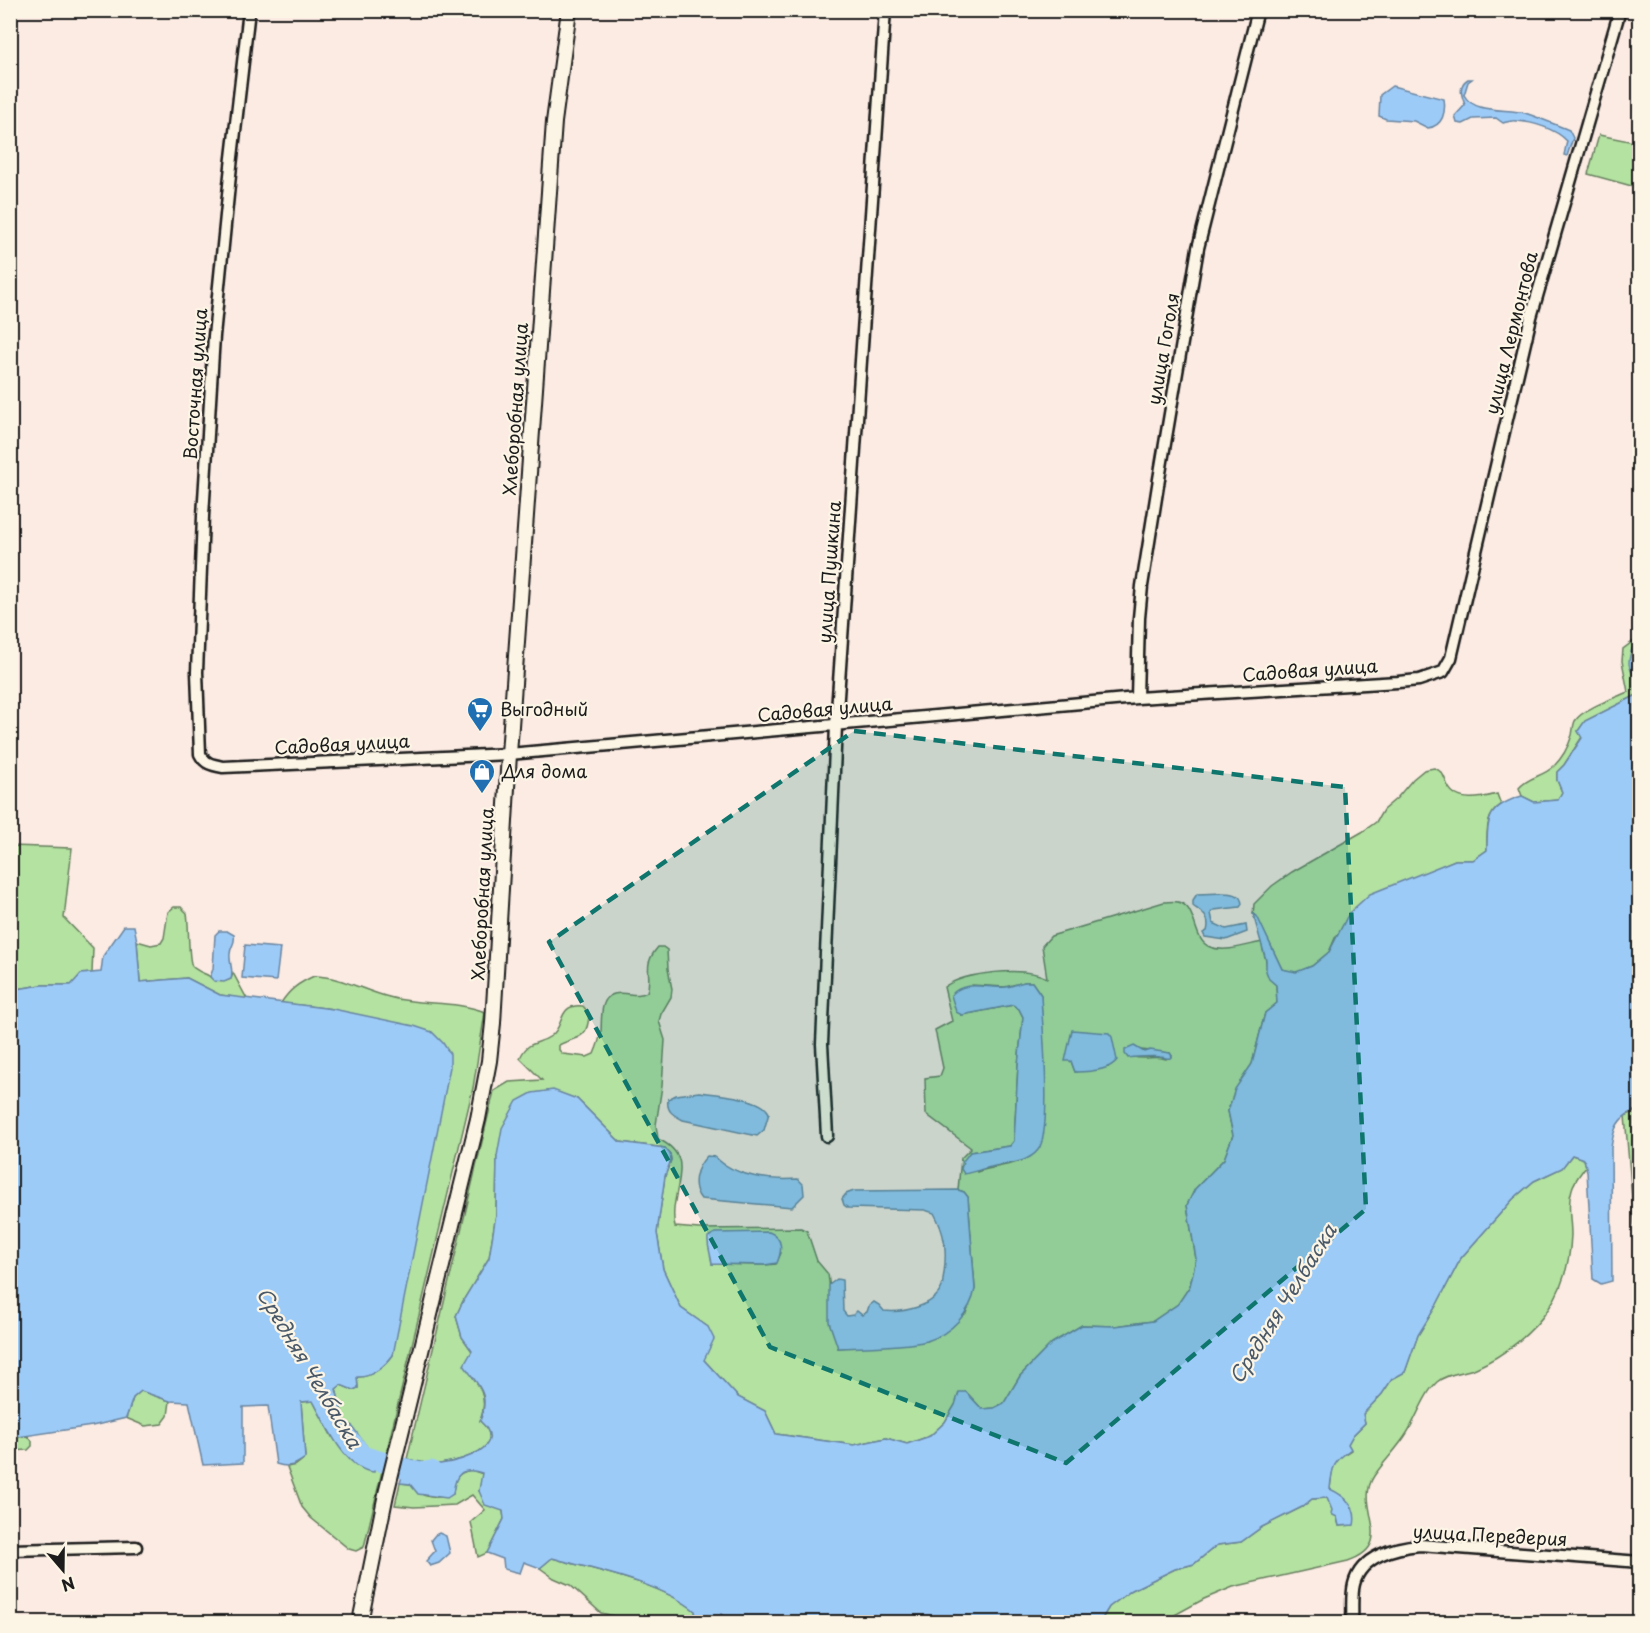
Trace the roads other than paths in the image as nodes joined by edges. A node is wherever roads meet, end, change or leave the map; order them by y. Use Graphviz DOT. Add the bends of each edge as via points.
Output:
graph roads {
  1 [pos="249,10"];
  2 [pos="568,10"];
  3 [pos="885,10"];
  4 [pos="1258,10"];
  5 [pos="1620,10"];
  6 [pos="1447,667"];
  7 [pos="1137,698"];
  8 [pos="836,726"];
  9 [pos="509,754"];
  10 [pos="204,761"];
  11 [pos="827,1136"];
  12 [pos="136,1547"];
  13 [pos="10,1550"];
  14 [pos="1640,1562"];
  15 [pos="360,1623"];
  16 [pos="1352,1623"];
  1 -- 10 [label="street, Восточная улица" via="216,325 203,516 197,672 198,745"];
  2 -- 9 [label="street, Хлеборобная улица" via="554,122"];
  3 -- 8 [label="street, улица Пушкина"];
  4 -- 7 [label="street, улица Гоголя" via="1198,248 1142,586"];
  5 -- 6 [label="street, улица Лермонтова" via="1531,317"];
  6 -- 7 [label="street, Садовая улица" via="1433,676 1398,682"];
  7 -- 8 [label="street, Садовая улица"];
  8 -- 9 [label="street, Садовая улица"];
  8 -- 11 [label="street, улица Пушкина" via="822,1044"];
  9 -- 10 [label="street, Садовая улица" via="223,767"];
  9 -- 15 [label="street, Хлеборобная улица" via="489,1061 386,1494"];
  12 -- 13 [label="street"];
  14 -- 16 [label="street, улица Передерия" via="1406,1546 1378,1556 1360,1570 1354,1584"];
}
